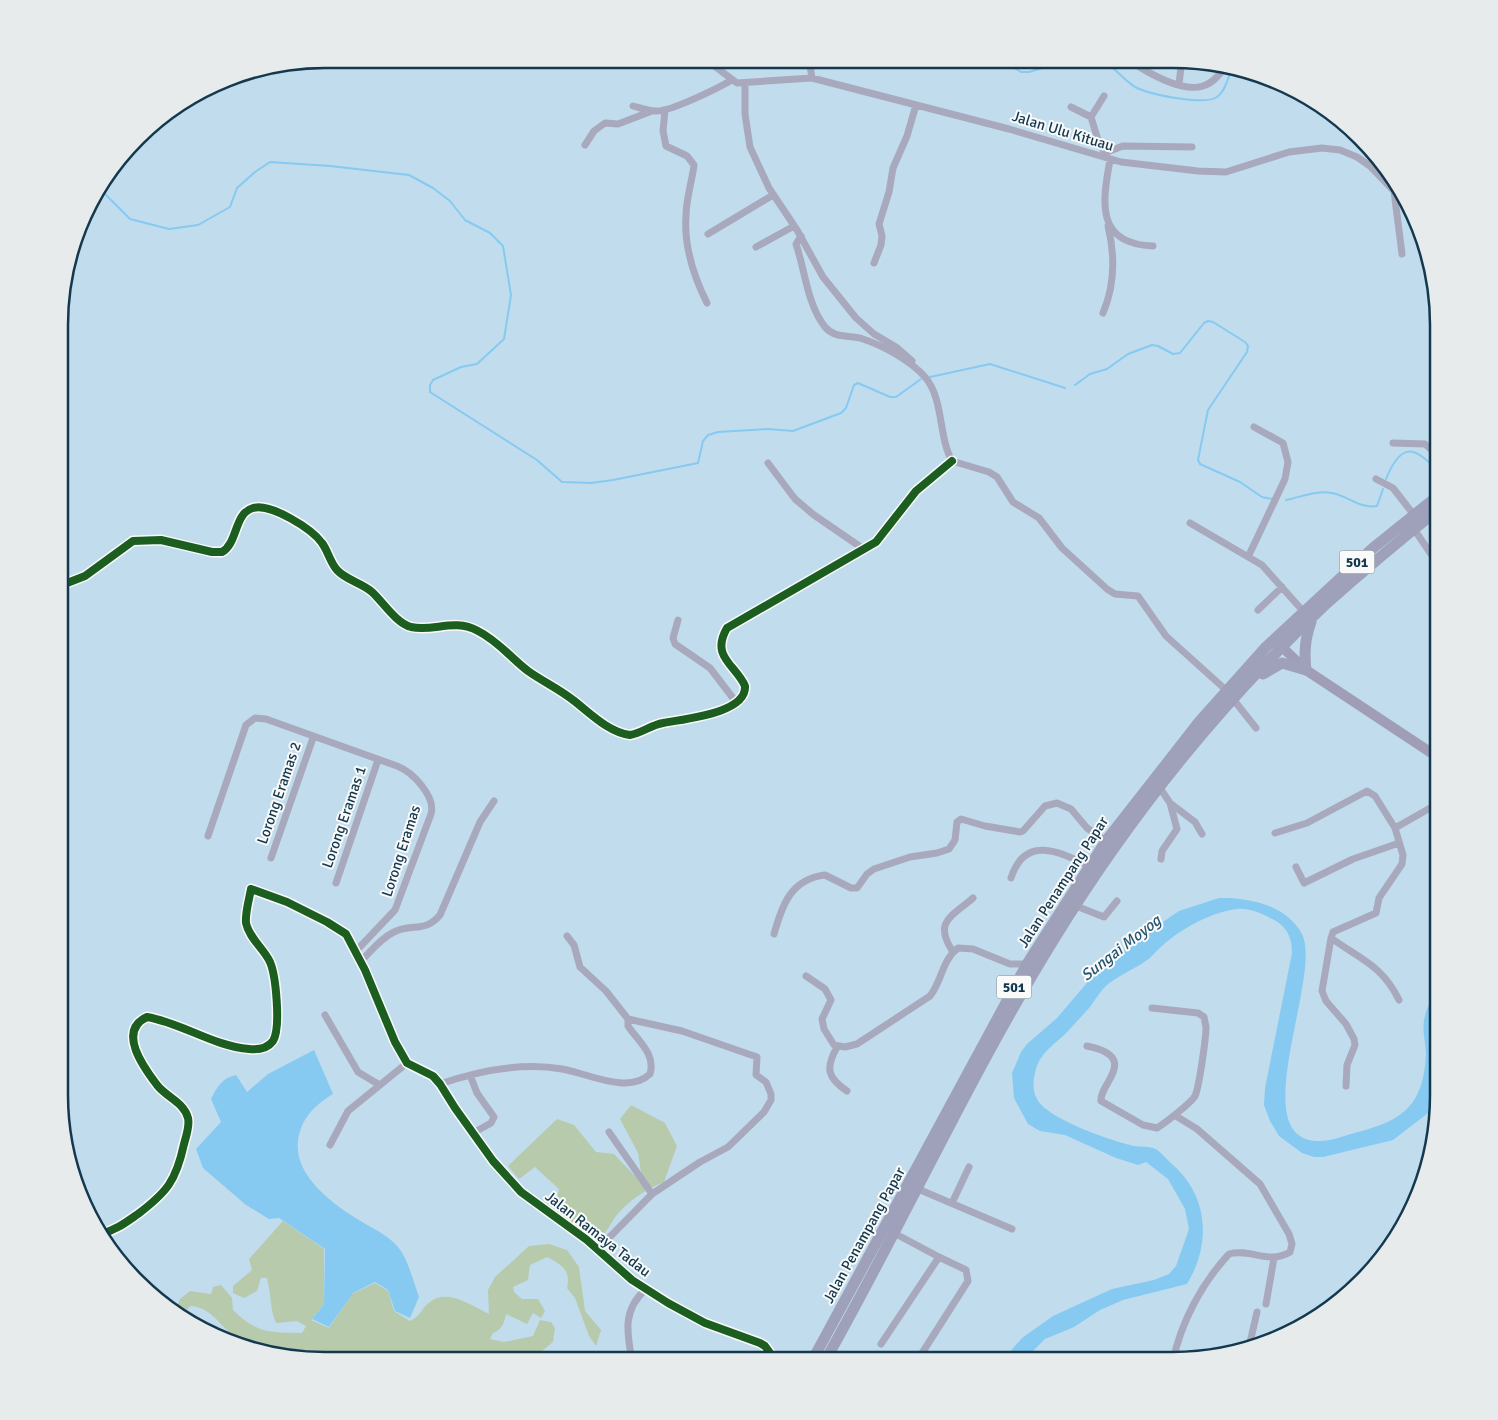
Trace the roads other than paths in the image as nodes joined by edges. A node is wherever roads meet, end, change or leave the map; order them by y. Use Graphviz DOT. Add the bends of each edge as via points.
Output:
graph roads {
  1 [pos="717,68"];
  2 [pos="810,68"];
  3 [pos="1139,68"];
  4 [pos="1181,68"];
  5 [pos="1221,72"];
  6 [pos="812,78"];
  7 [pos="732,80"];
  8 [pos="745,84"];
  9 [pos="1180,84"];
  10 [pos="1104,96"];
  11 [pos="916,105"];
  12 [pos="633,106"];
  13 [pos="1070,107"];
  14 [pos="652,110"];
  15 [pos="666,110"];
  16 [pos="1091,117"];
  17 [pos="585,145"];
  18 [pos="1192,147"];
  19 [pos="1108,157"];
  20 [pos="1390,187"];
  21 [pos="1394,193"];
  22 [pos="773,195"];
  23 [pos="1105,216"];
  24 [pos="794,226"];
  25 [pos="708,234"];
  26 [pos="801,236"];
  27 [pos="1153,246"];
  28 [pos="756,247"];
  29 [pos="1402,254"];
  30 [pos="874,264"];
  31 [pos="707,303"];
  32 [pos="1103,313"];
  33 [pos="874,334"];
  34 [pos="859,338"];
  35 [pos="919,371"];
  36 [pos="1254,427"];
  37 [pos="1393,443"];
  38 [pos="1430,449"];
  39 [pos="952,461"];
  40 [pos="768,462"];
  41 [pos="1376,479"];
  42 [pos="1430,502"];
  43 [pos="1430,507"];
  44 [pos="1418,512"];
  45 [pos="1430,516"];
  46 [pos="1190,523"];
  47 [pos="1414,529"];
  48 [pos="865,550"];
  49 [pos="1430,553"];
  50 [pos="1249,555"];
  51 [pos="68,583"];
  52 [pos="1282,587"];
  53 [pos="1258,610"];
  54 [pos="1307,615"];
  55 [pos="678,620"];
  56 [pos="1280,634"];
  57 [pos="1282,647"];
  58 [pos="1306,670"];
  59 [pos="1254,676"];
  60 [pos="1226,690"];
  61 [pos="1233,699"];
  62 [pos="736,702"];
  63 [pos="1256,728"];
  64 [pos="313,738"];
  65 [pos="1430,752"];
  66 [pos="378,760"];
  67 [pos="1160,788"];
  68 [pos="494,801"];
  69 [pos="1170,803"];
  70 [pos="1430,808"];
  71 [pos="1395,828"];
  72 [pos="1275,833"];
  73 [pos="1202,834"];
  74 [pos="208,836"];
  75 [pos="1106,841"];
  76 [pos="1399,843"];
  77 [pos="271,858"];
  78 [pos="1162,859"];
  79 [pos="1089,866"];
  80 [pos="1296,867"];
  81 [pos="1011,878"];
  82 [pos="336,883"];
  83 [pos="973,898"];
  84 [pos="1117,901"];
  85 [pos="1076,906"];
  86 [pos="774,934"];
  87 [pos="567,936"];
  88 [pos="1330,938"];
  89 [pos="356,951"];
  90 [pos="952,952"];
  91 [pos="361,961"];
  92 [pos="1027,964"];
  93 [pos="806,976"];
  94 [pos="1399,1000"];
  95 [pos="1152,1008"];
  96 [pos="325,1015"];
  97 [pos="628,1019"];
  98 [pos="1087,1046"];
  99 [pos="837,1047"];
  100 [pos="407,1063"];
  101 [pos="470,1075"];
  102 [pos="378,1084"];
  103 [pos="440,1084"];
  104 [pos="1346,1086"];
  105 [pos="847,1091"];
  106 [pos="1176,1116"];
  107 [pos="609,1132"];
  108 [pos="473,1133"];
  109 [pos="330,1145"];
  110 [pos="969,1167"];
  111 [pos="918,1189"];
  112 [pos="652,1194"];
  113 [pos="952,1203"];
  114 [pos="1012,1230"];
  115 [pos="107,1232"];
  116 [pos="894,1234"];
  117 [pos="598,1248"];
  118 [pos="939,1257"];
  119 [pos="1274,1258"];
  120 [pos="646,1289"];
  121 [pos="1266,1304"];
  122 [pos="1257,1312"];
  123 [pos="1250,1341"];
  124 [pos="881,1344"];
  125 [pos="630,1352"];
  126 [pos="769,1352"];
  127 [pos="817,1352"];
  128 [pos="830,1352"];
  129 [pos="923,1352"];
  130 [pos="1174,1352"];
  1 -- 7 [label="street, Jalan Ulu Kituau"];
  2 -- 6 [label="street"];
  3 -- 9 [label="street"];
  4 -- 9 [label="street"];
  5 -- 9 [label="street" via="1212,82 1201,87"];
  6 -- 8 [label="street, Jalan Ulu Kituau"];
  6 -- 11 [label="street, Jalan Ulu Kituau"];
  7 -- 8 [label="street, Jalan Ulu Kituau"];
  7 -- 15 [label="street"];
  8 -- 22 [label="street" via="750,147"];
  10 -- 16 [label="street"];
  11 -- 19 [label="street, Jalan Ulu Kituau"];
  11 -- 30 [label="street" via="904,146 893,168 890,192 879,224 881,245"];
  12 -- 14 [label="street"];
  13 -- 16 [label="street"];
  14 -- 15 [label="street"];
  14 -- 17 [label="street" via="618,124 605,123 594,131"];
  15 -- 31 [label="street" via="666,146 687,156 694,165 686,217 687,237 698,286"];
  16 -- 19 [label="street" via="1098,140"];
  18 -- 19 [label="street" via="1123,146"];
  19 -- 20 [label="street, Jalan Ulu Kituau" via="1198,171 1226,172 1289,152 1322,148 1340,150 1357,157"];
  19 -- 23 [label="street"];
  21 -- 29 [label="street"];
  22 -- 24 [label="street"];
  22 -- 25 [label="street"];
  23 -- 27 [label="street" via="1118,237 1137,245"];
  23 -- 32 [label="street" via="1111,238 1113,283"];
  24 -- 26 [label="street"];
  24 -- 28 [label="street"];
  26 -- 33 [label="street" via="823,277 856,318"];
  26 -- 34 [label="street" via="796,244 819,318 831,333"];
  33 -- 34 [label="street"];
  33 -- 35 [label="street" via="896,346"];
  34 -- 35 [label="street" via="892,353"];
  35 -- 39 [label="street" via="927,379 932,392"];
  36 -- 50 [label="street" via="1283,443 1288,462 1285,479"];
  37 -- 38 [label="street" via="1425,444"];
  39 -- 48 [label="street" via="916,491 876,542"];
  39 -- 60 [label="street" via="997,477 1012,502 1039,518 1062,548 1107,588 1116,594 1138,596 1166,636"];
  40 -- 48 [label="street" via="795,499"];
  41 -- 44 [label="street" via="1393,488"];
  42 -- 44 [label="main road, Jalan Penampang Papar / 501"];
  43 -- 44 [label="main road"];
  44 -- 54 [label="main road, Jalan Penampang Papar / 501" via="1372,548"];
  45 -- 47 [label="main road, Jalan Penampang Papar / 501"];
  46 -- 50 [label="street"];
  47 -- 49 [label="street"];
  47 -- 54 [label="main road, Jalan Penampang Papar / 501"];
  48 -- 62 [label="street" via="805,581 727,628 722,640 725,661 745,686 743,698"];
  50 -- 52 [label="street" via="1274,575"];
  51 -- 62 [label="street" via="84,576 133,541 161,540 222,552 231,544 245,512 260,507 290,520 317,538 336,569 369,590 405,624 421,628 448,624 478,631 529,672 620,732 634,734 660,723 697,718"];
  52 -- 53 [label="street"];
  52 -- 54 [label="street"];
  54 -- 56 [label="main road, Jalan Penampang Papar / 501"];
  54 -- 57 [label="main road, Jalan Penampang Papar / 501"];
  54 -- 58 [label="main road" via="1304,642"];
  55 -- 62 [label="street" via="674,644 710,668"];
  56 -- 57 [label="main road"];
  56 -- 60 [label="main road, Jalan Penampang Papar / 501"];
  57 -- 58 [label="main road"];
  57 -- 59 [label="main road, Jalan Penampang Papar / 501"];
  58 -- 59 [label="main road" via="1282,663"];
  58 -- 65 [label="main road"];
  59 -- 61 [label="main road, Jalan Penampang Papar / 501"];
  60 -- 75 [label="main road, Jalan Penampang Papar / 501"];
  61 -- 63 [label="street"];
  61 -- 67 [label="main road, Jalan Penampang Papar / 501"];
  64 -- 66 [label="street, Lorong Eramas"];
  64 -- 74 [label="street, Lorong Eramas" via="262,718 248,722"];
  64 -- 77 [label="street, Lorong Eramas 2"];
  66 -- 82 [label="street, Lorong Eramas 1"];
  66 -- 89 [label="street, Lorong Eramas" via="410,773 433,808 398,904"];
  67 -- 69 [label="street"];
  67 -- 85 [label="main road, Jalan Penampang Papar / 501" via="1127,830"];
  68 -- 91 [label="street" via="480,822 440,915 423,927 402,928 391,933"];
  69 -- 73 [label="street" via="1195,822"];
  69 -- 78 [label="street" via="1177,829 1162,851"];
  70 -- 71 [label="street"];
  71 -- 72 [label="street" via="1375,796 1367,791 1307,823"];
  71 -- 76 [label="street"];
  75 -- 79 [label="main road, Jalan Penampang Papar / 501"];
  75 -- 86 [label="street" via="1087,828 1071,809 1057,803 1045,806 1020,832 961,818 949,849 910,856 879,867 866,874 857,888 825,875 804,882 784,902"];
  76 -- 80 [label="street" via="1353,859 1304,883"];
  76 -- 88 [label="street" via="1402,864 1379,898 1376,914 1333,932"];
  79 -- 81 [label="street" via="1055,851 1038,850 1018,863"];
  79 -- 92 [label="main road, Jalan Penampang Papar / 501"];
  83 -- 90 [label="street" via="946,921 944,939"];
  84 -- 85 [label="street" via="1104,917"];
  85 -- 111 [label="main road, Jalan Penampang Papar / 501" via="998,1035"];
  87 -- 97 [label="street" via="574,946 580,967 606,990"];
  88 -- 94 [label="street" via="1377,968"];
  88 -- 104 [label="street" via="1322,990 1326,1001 1346,1024 1354,1040"];
  89 -- 91 [label="street"];
  89 -- 115 [label="street" via="346,934 327,922 251,889 246,922 252,937 271,963 276,994 275,1035 272,1042 262,1049 249,1049 207,1038 166,1021 147,1017 141,1021 134,1036 136,1055 158,1086 185,1112 188,1127 178,1170 164,1194 122,1227"];
  90 -- 92 [label="street" via="966,947 1010,964"];
  90 -- 99 [label="street" via="938,984 926,999 857,1044"];
  91 -- 100 [label="street" via="388,1028"];
  92 -- 127 [label="main road, Jalan Penampang Papar / 501"];
  93 -- 99 [label="street" via="830,995 831,1002 822,1020"];
  95 -- 106 [label="street" via="1192,1011 1202,1015 1206,1021 1195,1096"];
  96 -- 102 [label="street" via="358,1072"];
  97 -- 101 [label="street" via="628,1026 651,1059 650,1074 638,1083 550,1067 513,1068"];
  97 -- 112 [label="street" via="682,1031 752,1053 758,1058 756,1075 766,1082 771,1094 768,1108 732,1144"];
  98 -- 106 [label="street" via="1105,1053 1115,1067 1113,1078 1101,1095 1102,1101 1153,1128"];
  99 -- 105 [label="street" via="829,1062 830,1072"];
  100 -- 102 [label="street"];
  100 -- 103 [label="street" via="433,1076"];
  101 -- 103 [label="street"];
  101 -- 108 [label="street" via="494,1119"];
  102 -- 109 [label="street" via="348,1111"];
  103 -- 108 [label="street, Jalan Ramaya Tadau"];
  106 -- 119 [label="street" via="1197,1129 1262,1187 1291,1239 1290,1252"];
  107 -- 112 [label="street"];
  108 -- 117 [label="street, Jalan Ramaya Tadau" via="521,1192"];
  110 -- 113 [label="street"];
  111 -- 113 [label="street"];
  111 -- 116 [label="main road, Jalan Penampang Papar / 501"];
  112 -- 117 [label="street"];
  113 -- 114 [label="street"];
  116 -- 118 [label="street"];
  116 -- 128 [label="main road, Jalan Penampang Papar / 501"];
  117 -- 120 [label="street, Jalan Ramaya Tadau"];
  118 -- 124 [label="street"];
  118 -- 129 [label="street" via="966,1270 968,1281"];
  119 -- 121 [label="street"];
  119 -- 130 [label="street" via="1229,1254 1211,1274 1192,1307"];
  120 -- 125 [label="street" via="628,1314"];
  120 -- 126 [label="street, Jalan Ramaya Tadau" via="705,1323 760,1343"];
  122 -- 123 [label="street"];
}
